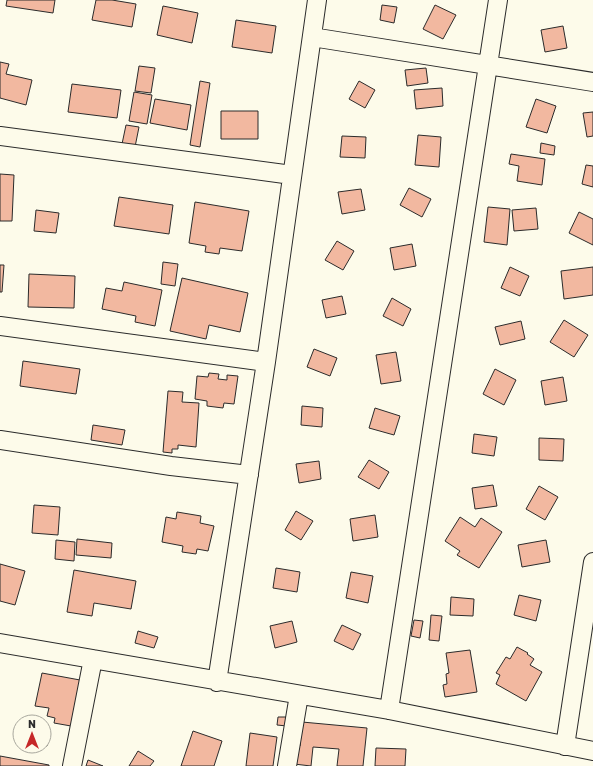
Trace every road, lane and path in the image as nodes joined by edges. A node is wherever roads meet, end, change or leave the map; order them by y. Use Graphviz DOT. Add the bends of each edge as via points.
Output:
graph roads {
  1 [pos="317,0"];
  2 [pos="498,0"];
  3 [pos="312,37"];
  4 [pos="487,65"];
  5 [pos="593,82"];
  6 [pos="0,136"];
  7 [pos="292,175"];
  8 [pos="0,326"];
  9 [pos="266,362"];
  10 [pos="0,440"];
  11 [pos="249,476"];
  12 [pos="593,562"];
  13 [pos="0,643"];
  14 [pos="93,659"];
  15 [pos="218,682"];
  16 [pos="299,695"];
  17 [pos="389,710"];
  18 [pos="565,746"];
  19 [pos="593,751"];
  20 [pos="72,766"];
  21 [pos="287,766"];
  1 -- 3 [label="street"];
  2 -- 4 [label="street"];
  3 -- 4 [label="street"];
  3 -- 7 [label="street"];
  4 -- 5 [label="street"];
  4 -- 17 [label="street"];
  6 -- 7 [label="street"];
  7 -- 9 [label="street"];
  8 -- 9 [label="street"];
  9 -- 11 [label="street"];
  10 -- 11 [label="street"];
  11 -- 15 [label="street"];
  12 -- 18 [label="street"];
  13 -- 14 [label="street"];
  14 -- 15 [label="street"];
  14 -- 20 [label="street"];
  15 -- 16 [label="street"];
  16 -- 17 [label="street"];
  16 -- 21 [label="street"];
  17 -- 18 [label="street"];
  18 -- 19 [label="street"];
}
